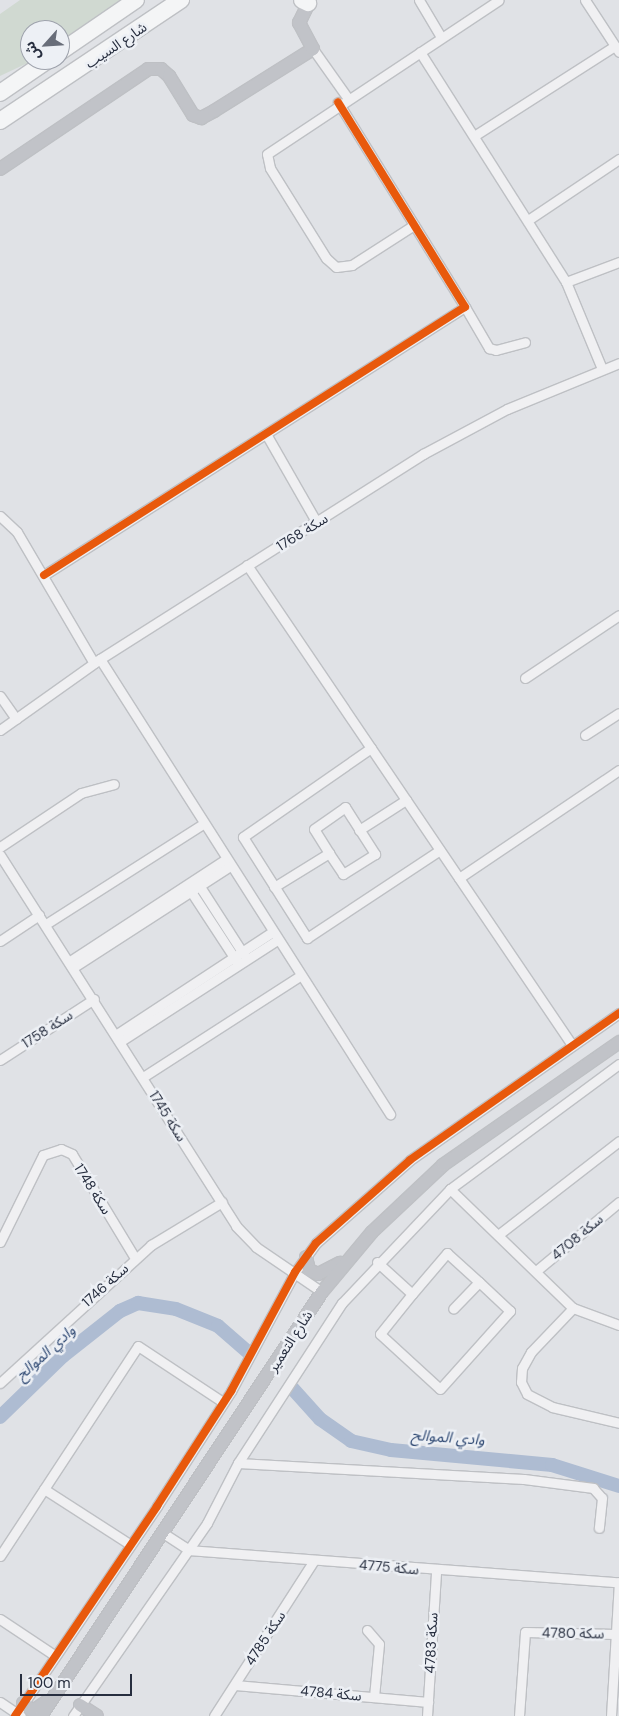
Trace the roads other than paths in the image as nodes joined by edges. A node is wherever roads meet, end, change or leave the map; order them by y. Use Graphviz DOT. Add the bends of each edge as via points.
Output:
graph roads {
  1 [pos="136,0"];
  2 [pos="181,0"];
  3 [pos="191,0"];
  4 [pos="419,0"];
  5 [pos="499,0"];
  6 [pos="585,0"];
  7 [pos="307,1"];
  8 [pos="142,28"];
  9 [pos="441,37"];
  10 [pos="70,45"];
  11 [pos="313,49"];
  12 [pos="617,49"];
  13 [pos="420,52"];
  14 [pos="22,70"];
  15 [pos="33,70"];
  16 [pos="0,82"];
  17 [pos="0,93"];
  18 [pos="347,97"];
  19 [pos="338,102"];
  20 [pos="0,121"];
  21 [pos="474,136"];
  22 [pos="619,159"];
  23 [pos="0,169"];
  24 [pos="528,220"];
  25 [pos="414,225"];
  26 [pos="619,262"];
  27 [pos="566,282"];
  28 [pos="465,307"];
  29 [pos="525,342"];
  30 [pos="619,363"];
  31 [pos="602,369"];
  32 [pos="266,434"];
  33 [pos="0,516"];
  34 [pos="317,523"];
  35 [pos="247,565"];
  36 [pos="44,575"];
  37 [pos="619,615"];
  38 [pos="97,661"];
  39 [pos="525,678"];
  40 [pos="0,696"];
  41 [pos="619,713"];
  42 [pos="16,719"];
  43 [pos="0,730"];
  44 [pos="585,736"];
  45 [pos="371,748"];
  46 [pos="619,770"];
  47 [pos="114,784"];
  48 [pos="406,800"];
  49 [pos="204,824"];
  50 [pos="359,830"];
  51 [pos="0,847"];
  52 [pos="440,850"];
  53 [pos="329,852"];
  54 [pos="0,855"];
  55 [pos="228,863"];
  56 [pos="8,868"];
  57 [pos="0,873"];
  58 [pos="459,878"];
  59 [pos="193,885"];
  60 [pos="274,887"];
  61 [pos="39,915"];
  62 [pos="46,924"];
  63 [pos="272,932"];
  64 [pos="277,940"];
  65 [pos="0,941"];
  66 [pos="240,958"];
  67 [pos="72,964"];
  68 [pos="300,976"];
  69 [pos="94,999"];
  70 [pos="619,1013"];
  71 [pos="119,1038"];
  72 [pos="619,1042"];
  73 [pos="572,1045"];
  74 [pos="0,1060"];
  75 [pos="619,1064"];
  76 [pos="143,1077"];
  77 [pos="390,1114"];
  78 [pos="619,1141"];
  79 [pos="450,1190"];
  80 [pos="222,1202"];
  81 [pos="619,1202"];
  82 [pos="498,1235"];
  83 [pos="0,1242"];
  84 [pos="352,1255"];
  85 [pos="306,1257"];
  86 [pos="135,1258"];
  87 [pos="377,1262"];
  88 [pos="536,1271"];
  89 [pos="295,1272"];
  90 [pos="479,1282"];
  91 [pos="322,1292"];
  92 [pos="412,1294"];
  93 [pos="573,1308"];
  94 [pos="454,1309"];
  95 [pos="619,1325"];
  96 [pos="0,1384"];
  97 [pos="223,1402"];
  98 [pos="619,1423"];
  99 [pos="238,1463"];
  100 [pos="44,1489"];
  101 [pos="599,1528"];
  102 [pos="163,1533"];
  103 [pos="131,1546"];
  104 [pos="189,1550"];
  105 [pos="0,1556"];
  106 [pos="314,1560"];
  107 [pos="436,1571"];
  108 [pos="619,1582"];
  109 [pos="0,1619"];
  110 [pos="367,1630"];
  111 [pos="616,1634"];
  112 [pos="54,1655"];
  113 [pos="616,1680"];
  114 [pos="235,1685"];
  115 [pos="54,1696"];
  116 [pos="374,1697"];
  117 [pos="0,1702"];
  118 [pos="428,1702"];
  119 [pos="80,1705"];
  120 [pos="19,1712"];
  121 [pos="41,1716"];
  122 [pos="72,1716"];
  123 [pos="97,1716"];
  124 [pos="214,1716"];
  125 [pos="427,1716"];
  126 [pos="519,1716"];
  127 [pos="611,1716"];
  1 -- 10 [label="highway, شارع السيب"];
  2 -- 8 [label="highway, شارع السيب"];
  3 -- 8 [label="highway"];
  4 -- 9 [label="street"];
  5 -- 9 [label="street"];
  6 -- 12 [label="street"];
  7 -- 11 [label="main road" via="300,23"];
  8 -- 20 [label="highway, شارع السيب"];
  9 -- 13 [label="street"];
  11 -- 18 [label="street"];
  11 -- 23 [label="main road" via="200,118 193,115 169,76 161,69 148,69"];
  12 -- 21 [label="street"];
  13 -- 18 [label="street"];
  13 -- 21 [label="street"];
  14 -- 16 [label="highway"];
  15 -- 17 [label="highway"];
  18 -- 19 [label="street"];
  19 -- 25 [label="street"];
  19 -- 25 [label="street" via="269,149 270,168 326,258 336,267 352,266"];
  21 -- 24 [label="street"];
  22 -- 24 [label="street"];
  24 -- 27 [label="street"];
  25 -- 28 [label="street"];
  26 -- 27 [label="street"];
  27 -- 31 [label="street"];
  28 -- 29 [label="street" via="489,348 496,350"];
  28 -- 32 [label="street"];
  30 -- 31 [label="street, سكة 1768"];
  31 -- 34 [label="street, سكة 1768" via="507,410 423,454"];
  32 -- 34 [label="street"];
  32 -- 36 [label="street"];
  33 -- 36 [label="street" via="17,532"];
  34 -- 35 [label="street, سكة 1768"];
  35 -- 38 [label="street, سكة 1768"];
  35 -- 45 [label="street"];
  36 -- 38 [label="street"];
  37 -- 39 [label="street"];
  38 -- 42 [label="street, سكة 1768"];
  38 -- 49 [label="street"];
  40 -- 42 [label="street"];
  41 -- 44 [label="street"];
  42 -- 43 [label="street, سكة 1768"];
  45 -- 48 [label="street"];
  45 -- 60 [label="street" via="243,837"];
  46 -- 58 [label="street"];
  47 -- 51 [label="street" via="80,793"];
  48 -- 50 [label="street"];
  48 -- 52 [label="street"];
  49 -- 55 [label="street"];
  49 -- 62 [label="street"];
  50 -- 53 [label="street" via="345,807 314,829"];
  50 -- 53 [label="street" via="375,854 343,874"];
  52 -- 58 [label="street"];
  52 -- 60 [label="street" via="307,938"];
  53 -- 60 [label="street"];
  54 -- 56 [label="street, سكة 1745"];
  55 -- 59 [label="street"];
  55 -- 63 [label="street"];
  56 -- 57 [label="street"];
  56 -- 61 [label="street, سكة 1745"];
  58 -- 73 [label="street"];
  59 -- 66 [label="street"];
  59 -- 67 [label="street"];
  61 -- 62 [label="street, سكة 1745"];
  61 -- 65 [label="street"];
  62 -- 67 [label="street, سكة 1745"];
  63 -- 64 [label="street"];
  63 -- 66 [label="street"];
  64 -- 66 [label="street"];
  64 -- 68 [label="street"];
  66 -- 71 [label="street"];
  67 -- 69 [label="street, سكة 1745"];
  68 -- 76 [label="street"];
  68 -- 77 [label="street"];
  69 -- 71 [label="street, سكة 1745"];
  69 -- 74 [label="street, سكة 1758"];
  70 -- 73 [label="street"];
  71 -- 76 [label="street, سكة 1745"];
  72 -- 84 [label="main road, شارع التعمير" via="443,1165"];
  73 -- 85 [label="street" via="410,1160 332,1225"];
  75 -- 79 [label="street"];
  76 -- 80 [label="street, سكة 1745"];
  78 -- 82 [label="street"];
  79 -- 82 [label="street"];
  79 -- 87 [label="street"];
  80 -- 86 [label="street, سكة 1746"];
  80 -- 89 [label="street, سكة 1745" via="256,1247"];
  81 -- 88 [label="street, سكة 4708"];
  82 -- 88 [label="street"];
  83 -- 86 [label="street, سكة 1748" via="43,1154 61,1148 72,1154"];
  84 -- 85 [label="main road" via="318,1274 309,1270"];
  84 -- 91 [label="main road, شارع التعمير"];
  85 -- 89 [label="street"];
  86 -- 96 [label="street, سكة 1746"];
  87 -- 92 [label="street"];
  87 -- 99 [label="street" via="342,1304"];
  88 -- 93 [label="street"];
  89 -- 91 [label="street, سكة 1745"];
  89 -- 97 [label="street"];
  90 -- 92 [label="street" via="447,1253"];
  90 -- 92 [label="street" via="510,1311 440,1389 380,1334"];
  90 -- 94 [label="street"];
  91 -- 102 [label="main road, شارع التعمير"];
  93 -- 95 [label="street"];
  93 -- 98 [label="street" via="531,1352 522,1368 521,1382 527,1394 552,1407"];
  97 -- 100 [label="street" via="138,1346"];
  97 -- 103 [label="street"];
  99 -- 101 [label="street" via="524,1479 593,1488 602,1498"];
  99 -- 104 [label="street"];
  100 -- 103 [label="street"];
  100 -- 105 [label="street"];
  102 -- 104 [label="street, سكة 4775"];
  102 -- 115 [label="main road, شارع التعمير"];
  103 -- 112 [label="street"];
  104 -- 106 [label="street, سكة 4775"];
  104 -- 119 [label="street"];
  106 -- 107 [label="street, سكة 4775"];
  106 -- 114 [label="street, سكة 4785"];
  107 -- 108 [label="street, سكة 4775"];
  107 -- 118 [label="street, سكة 4783"];
  108 -- 111 [label="street"];
  109 -- 112 [label="street"];
  110 -- 116 [label="street" via="379,1644"];
  111 -- 113 [label="street"];
  111 -- 126 [label="street, سكة 4780" via="525,1632"];
  112 -- 120 [label="street"];
  113 -- 127 [label="street"];
  114 -- 116 [label="street, سكة 4784"];
  114 -- 124 [label="street, سكة 4785"];
  115 -- 120 [label="main road" via="33,1711"];
  115 -- 121 [label="main road, شارع التعمير"];
  116 -- 118 [label="street, سكة 4784"];
  117 -- 120 [label="street"];
  118 -- 125 [label="street, سكة 4783"];
  119 -- 122 [label="street"];
  119 -- 123 [label="main road"];
}
